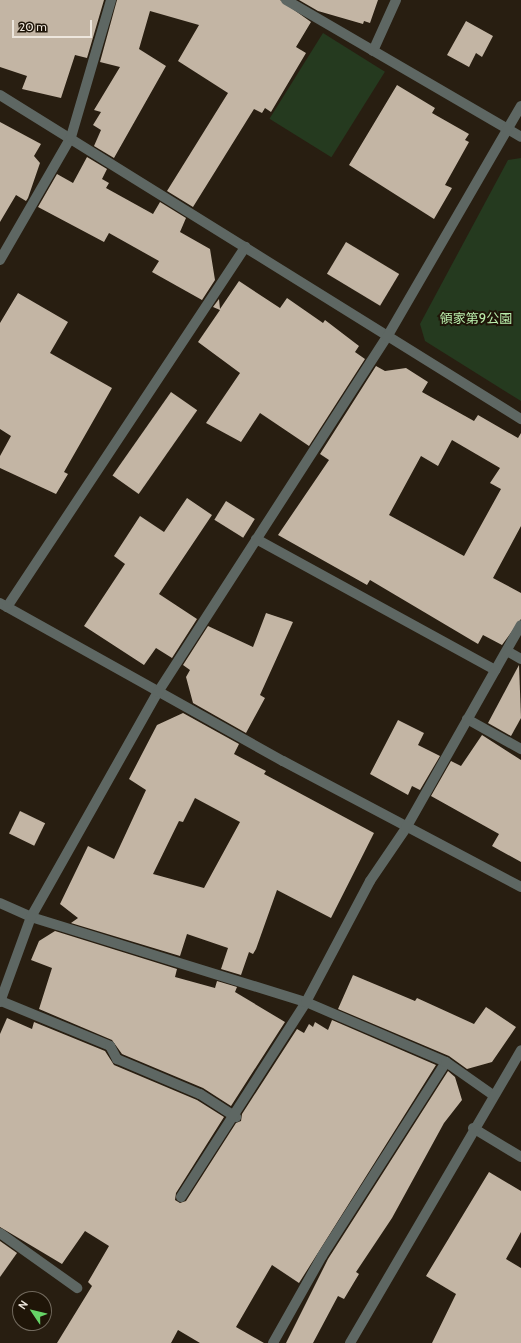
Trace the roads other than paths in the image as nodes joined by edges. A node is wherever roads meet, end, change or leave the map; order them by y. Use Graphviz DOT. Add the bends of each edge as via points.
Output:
graph roads {
  1 [pos="111,0"];
  2 [pos="286,0"];
  3 [pos="396,0"];
  4 [pos="373,51"];
  5 [pos="0,95"];
  6 [pos="521,106"];
  7 [pos="509,130"];
  8 [pos="70,137"];
  9 [pos="521,137"];
  10 [pos="245,247"];
  11 [pos="0,260"];
  12 [pos="387,337"];
  13 [pos="521,419"];
  14 [pos="256,539"];
  15 [pos="3,605"];
  16 [pos="521,625"];
  17 [pos="507,651"];
  18 [pos="521,659"];
  19 [pos="495,670"];
  20 [pos="158,692"];
  21 [pos="467,719"];
  22 [pos="521,749"];
  23 [pos="406,828"];
  24 [pos="521,887"];
  25 [pos="0,903"];
  26 [pos="31,917"];
  27 [pos="0,1002"];
  28 [pos="306,1002"];
  29 [pos="521,1050"];
  30 [pos="446,1062"];
  31 [pos="492,1095"];
  32 [pos="236,1116"];
  33 [pos="473,1128"];
  34 [pos="521,1157"];
  35 [pos="181,1197"];
  36 [pos="0,1233"];
  37 [pos="77,1288"];
  38 [pos="273,1343"];
  39 [pos="350,1343"];
  1 -- 8 [label="street"];
  2 -- 4 [label="street"];
  3 -- 4 [label="street"];
  4 -- 7 [label="street"];
  5 -- 8 [label="street"];
  6 -- 7 [label="street"];
  7 -- 9 [label="street"];
  7 -- 12 [label="street"];
  8 -- 10 [label="street"];
  8 -- 11 [label="street"];
  10 -- 12 [label="street"];
  10 -- 15 [label="street"];
  12 -- 13 [label="street"];
  12 -- 14 [label="street"];
  14 -- 19 [label="street"];
  14 -- 20 [label="street"];
  15 -- 20 [label="street"];
  16 -- 17 [label="street"];
  17 -- 18 [label="street"];
  17 -- 19 [label="street"];
  19 -- 21 [label="street"];
  20 -- 23 [label="street"];
  20 -- 26 [label="street"];
  21 -- 22 [label="street"];
  21 -- 23 [label="street"];
  23 -- 24 [label="street"];
  23 -- 28 [label="street" via="370,881"];
  25 -- 26 [label="street"];
  26 -- 27 [label="street"];
  26 -- 28 [label="street"];
  27 -- 32 [label="street" via="110,1046 117,1059 200,1094"];
  28 -- 30 [label="street"];
  28 -- 32 [label="street"];
  29 -- 31 [label="street"];
  30 -- 31 [label="street"];
  30 -- 38 [label="street" via="322,1256"];
  31 -- 33 [label="street"];
  32 -- 35 [label="street"];
  33 -- 34 [label="street"];
  33 -- 39 [label="street"];
  36 -- 37 [label="street"];
}
